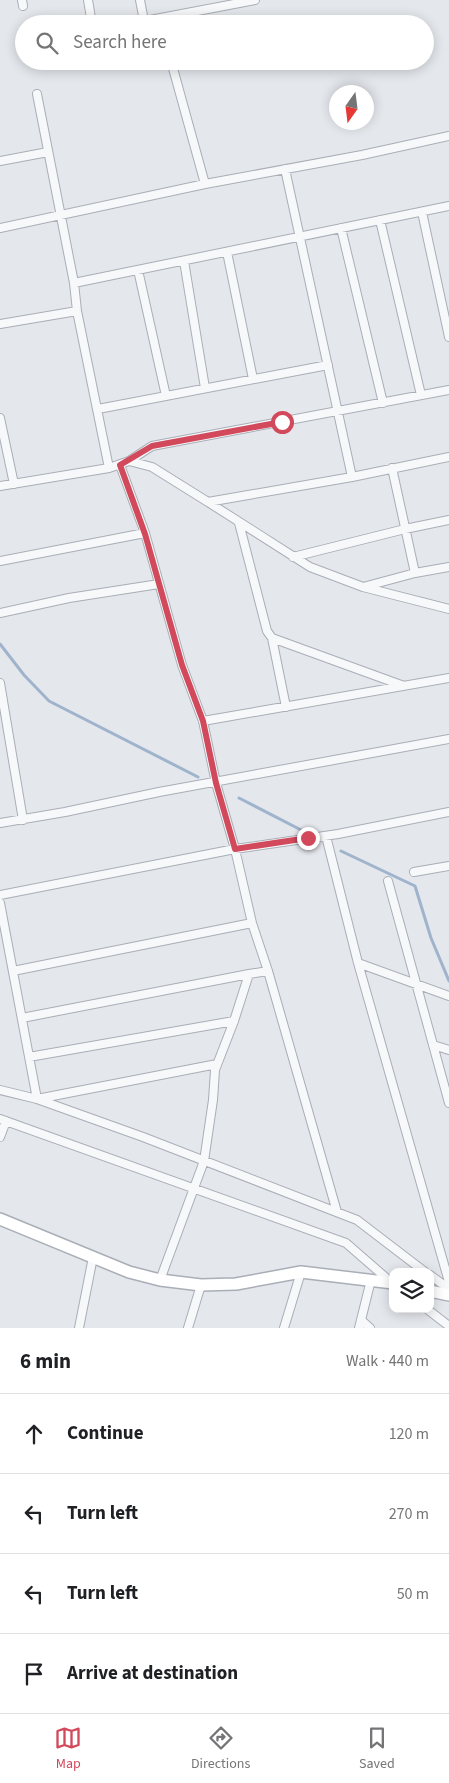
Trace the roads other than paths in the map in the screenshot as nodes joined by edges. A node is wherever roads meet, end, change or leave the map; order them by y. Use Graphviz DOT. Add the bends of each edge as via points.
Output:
graph roads {
  1 [pos="88,0"];
  2 [pos="140,0"];
  3 [pos="204,0"];
  4 [pos="255,0"];
  5 [pos="206,9"];
  6 [pos="90,15"];
  7 [pos="143,15"];
  8 [pos="184,15"];
  9 [pos="173,70"];
  10 [pos="37,94"];
  11 [pos="449,136"];
  12 [pos="48,152"];
  13 [pos="0,161"];
  14 [pos="285,170"];
  15 [pos="205,184"];
  16 [pos="449,206"];
  17 [pos="422,212"];
  18 [pos="62,214"];
  19 [pos="380,220"];
  20 [pos="0,228"];
  21 [pos="342,228"];
  22 [pos="300,237"];
  23 [pos="227,252"];
  24 [pos="184,261"];
  25 [pos="138,270"];
  26 [pos="74,283"];
  27 [pos="77,311"];
  28 [pos="0,324"];
  29 [pos="449,337"];
  30 [pos="328,364"];
  31 [pos="253,379"];
  32 [pos="205,388"];
  33 [pos="449,390"];
  34 [pos="421,395"];
  35 [pos="166,396"];
  36 [pos="383,403"];
  37 [pos="98,409"];
  38 [pos="338,412"];
  39 [pos="0,421"];
  40 [pos="449,457"];
  41 [pos="129,461"];
  42 [pos="120,465"];
  43 [pos="109,468"];
  44 [pos="392,468"];
  45 [pos="352,477"];
  46 [pos="14,484"];
  47 [pos="0,486"];
  48 [pos="208,502"];
  49 [pos="449,520"];
  50 [pos="239,523"];
  51 [pos="406,529"];
  52 [pos="145,534"];
  53 [pos="293,557"];
  54 [pos="0,561"];
  55 [pos="449,567"];
  56 [pos="415,573"];
  57 [pos="159,584"];
  58 [pos="363,587"];
  59 [pos="449,609"];
  60 [pos="0,613"];
  61 [pos="272,638"];
  62 [pos="449,678"];
  63 [pos="0,683"];
  64 [pos="404,686"];
  65 [pos="286,707"];
  66 [pos="203,721"];
  67 [pos="449,739"];
  68 [pos="216,783"];
  69 [pos="449,812"];
  70 [pos="23,820"];
  71 [pos="0,823"];
  72 [pos="326,836"];
  73 [pos="235,849"];
  74 [pos="449,866"];
  75 [pos="414,872"];
  76 [pos="388,881"];
  77 [pos="0,895"];
  78 [pos="0,903"];
  79 [pos="252,923"];
  80 [pos="358,963"];
  81 [pos="13,971"];
  82 [pos="268,971"];
  83 [pos="248,974"];
  84 [pos="417,985"];
  85 [pos="449,996"];
  86 [pos="22,1018"];
  87 [pos="234,1021"];
  88 [pos="433,1045"];
  89 [pos="449,1050"];
  90 [pos="29,1056"];
  91 [pos="217,1064"];
  92 [pos="0,1090"];
  93 [pos="37,1099"];
  94 [pos="449,1102"];
  95 [pos="3,1120"];
  96 [pos="0,1137"];
  97 [pos="204,1161"];
  98 [pos="194,1189"];
  99 [pos="337,1212"];
  100 [pos="0,1219"];
  101 [pos="93,1257"];
  102 [pos="420,1268"];
  103 [pos="301,1272"];
  104 [pos="434,1278"];
  105 [pos="160,1280"];
  106 [pos="371,1280"];
  107 [pos="389,1280"];
  108 [pos="449,1282"];
  109 [pos="389,1283"];
  110 [pos="201,1285"];
  111 [pos="449,1288"];
  112 [pos="434,1292"];
  113 [pos="449,1296"];
  114 [pos="432,1313"];
  115 [pos="360,1324"];
  116 [pos="449,1326"];
  117 [pos="79,1328"];
  118 [pos="188,1328"];
  119 [pos="284,1328"];
  120 [pos="370,1328"];
  1 -- 6 [label="street"];
  2 -- 7 [label="street"];
  3 -- 5 [label="street"];
  4 -- 5 [label="street"];
  5 -- 8 [label="street"];
  9 -- 15 [label="street"];
  10 -- 12 [label="street"];
  11 -- 14 [label="street"];
  12 -- 13 [label="street"];
  12 -- 18 [label="street"];
  14 -- 15 [label="street"];
  14 -- 22 [label="street"];
  15 -- 18 [label="street"];
  16 -- 17 [label="street"];
  17 -- 19 [label="street"];
  17 -- 29 [label="street"];
  18 -- 20 [label="street"];
  18 -- 26 [label="street"];
  19 -- 21 [label="street"];
  19 -- 34 [label="street"];
  21 -- 22 [label="street"];
  21 -- 36 [label="street"];
  22 -- 23 [label="street"];
  22 -- 30 [label="street"];
  23 -- 24 [label="street"];
  23 -- 31 [label="street"];
  24 -- 25 [label="street"];
  24 -- 32 [label="street"];
  25 -- 26 [label="street"];
  25 -- 35 [label="street"];
  26 -- 27 [label="street"];
  27 -- 28 [label="street"];
  27 -- 37 [label="street"];
  30 -- 31 [label="street"];
  30 -- 38 [label="street"];
  31 -- 32 [label="street"];
  32 -- 35 [label="street"];
  33 -- 34 [label="street"];
  34 -- 36 [label="street"];
  35 -- 37 [label="street"];
  36 -- 38 [label="street"];
  37 -- 43 [label="street"];
  38 -- 41 [label="street" via="152,446"];
  38 -- 45 [label="street"];
  39 -- 46 [label="street"];
  40 -- 44 [label="street"];
  41 -- 42 [label="street"];
  41 -- 48 [label="street" via="152,467"];
  42 -- 43 [label="street"];
  42 -- 52 [label="street"];
  43 -- 46 [label="street"];
  44 -- 45 [label="street"];
  44 -- 51 [label="street"];
  45 -- 48 [label="street"];
  46 -- 47 [label="street"];
  48 -- 50 [label="street"];
  49 -- 51 [label="street"];
  50 -- 53 [label="street"];
  50 -- 61 [label="street" via="267,631"];
  51 -- 53 [label="street"];
  51 -- 56 [label="street"];
  52 -- 54 [label="street"];
  52 -- 57 [label="street"];
  53 -- 58 [label="street"];
  55 -- 56 [label="street"];
  56 -- 58 [label="street"];
  57 -- 60 [label="street"];
  57 -- 66 [label="street" via="182,665"];
  58 -- 59 [label="street"];
  61 -- 64 [label="street"];
  61 -- 65 [label="street"];
  62 -- 64 [label="street"];
  63 -- 70 [label="street"];
  64 -- 65 [label="street"];
  65 -- 66 [label="street"];
  66 -- 68 [label="street"];
  67 -- 68 [label="street"];
  68 -- 70 [label="street"];
  68 -- 73 [label="street"];
  69 -- 72 [label="street"];
  70 -- 71 [label="street"];
  72 -- 73 [label="street"];
  72 -- 80 [label="street"];
  73 -- 77 [label="street"];
  73 -- 79 [label="street"];
  74 -- 75 [label="street"];
  76 -- 84 [label="street"];
  78 -- 81 [label="street"];
  79 -- 81 [label="street"];
  79 -- 82 [label="street"];
  80 -- 84 [label="street"];
  80 -- 108 [label="street"];
  81 -- 86 [label="street"];
  82 -- 83 [label="street"];
  82 -- 99 [label="street"];
  83 -- 86 [label="street"];
  83 -- 87 [label="street"];
  84 -- 85 [label="street"];
  84 -- 88 [label="street"];
  86 -- 90 [label="street"];
  87 -- 90 [label="street"];
  87 -- 91 [label="street"];
  88 -- 89 [label="street"];
  88 -- 94 [label="street"];
  90 -- 93 [label="street"];
  91 -- 93 [label="street"];
  91 -- 97 [label="street"];
  92 -- 93 [label="street"];
  93 -- 97 [label="street"];
  95 -- 96 [label="street"];
  95 -- 98 [label="street"];
  97 -- 98 [label="street"];
  97 -- 99 [label="street"];
  98 -- 105 [label="street"];
  98 -- 107 [label="street" via="346,1244"];
  99 -- 102 [label="street" via="357,1220"];
  100 -- 101 [label="street"];
  101 -- 105 [label="street"];
  101 -- 117 [label="street"];
  103 -- 106 [label="street"];
  103 -- 110 [label="street" via="236,1284"];
  103 -- 119 [label="street"];
  104 -- 111 [label="street"];
  105 -- 110 [label="street"];
  106 -- 109 [label="street"];
  106 -- 115 [label="street"];
  110 -- 118 [label="street"];
  112 -- 113 [label="street"];
  114 -- 116 [label="street"];
  115 -- 120 [label="street"];
}
